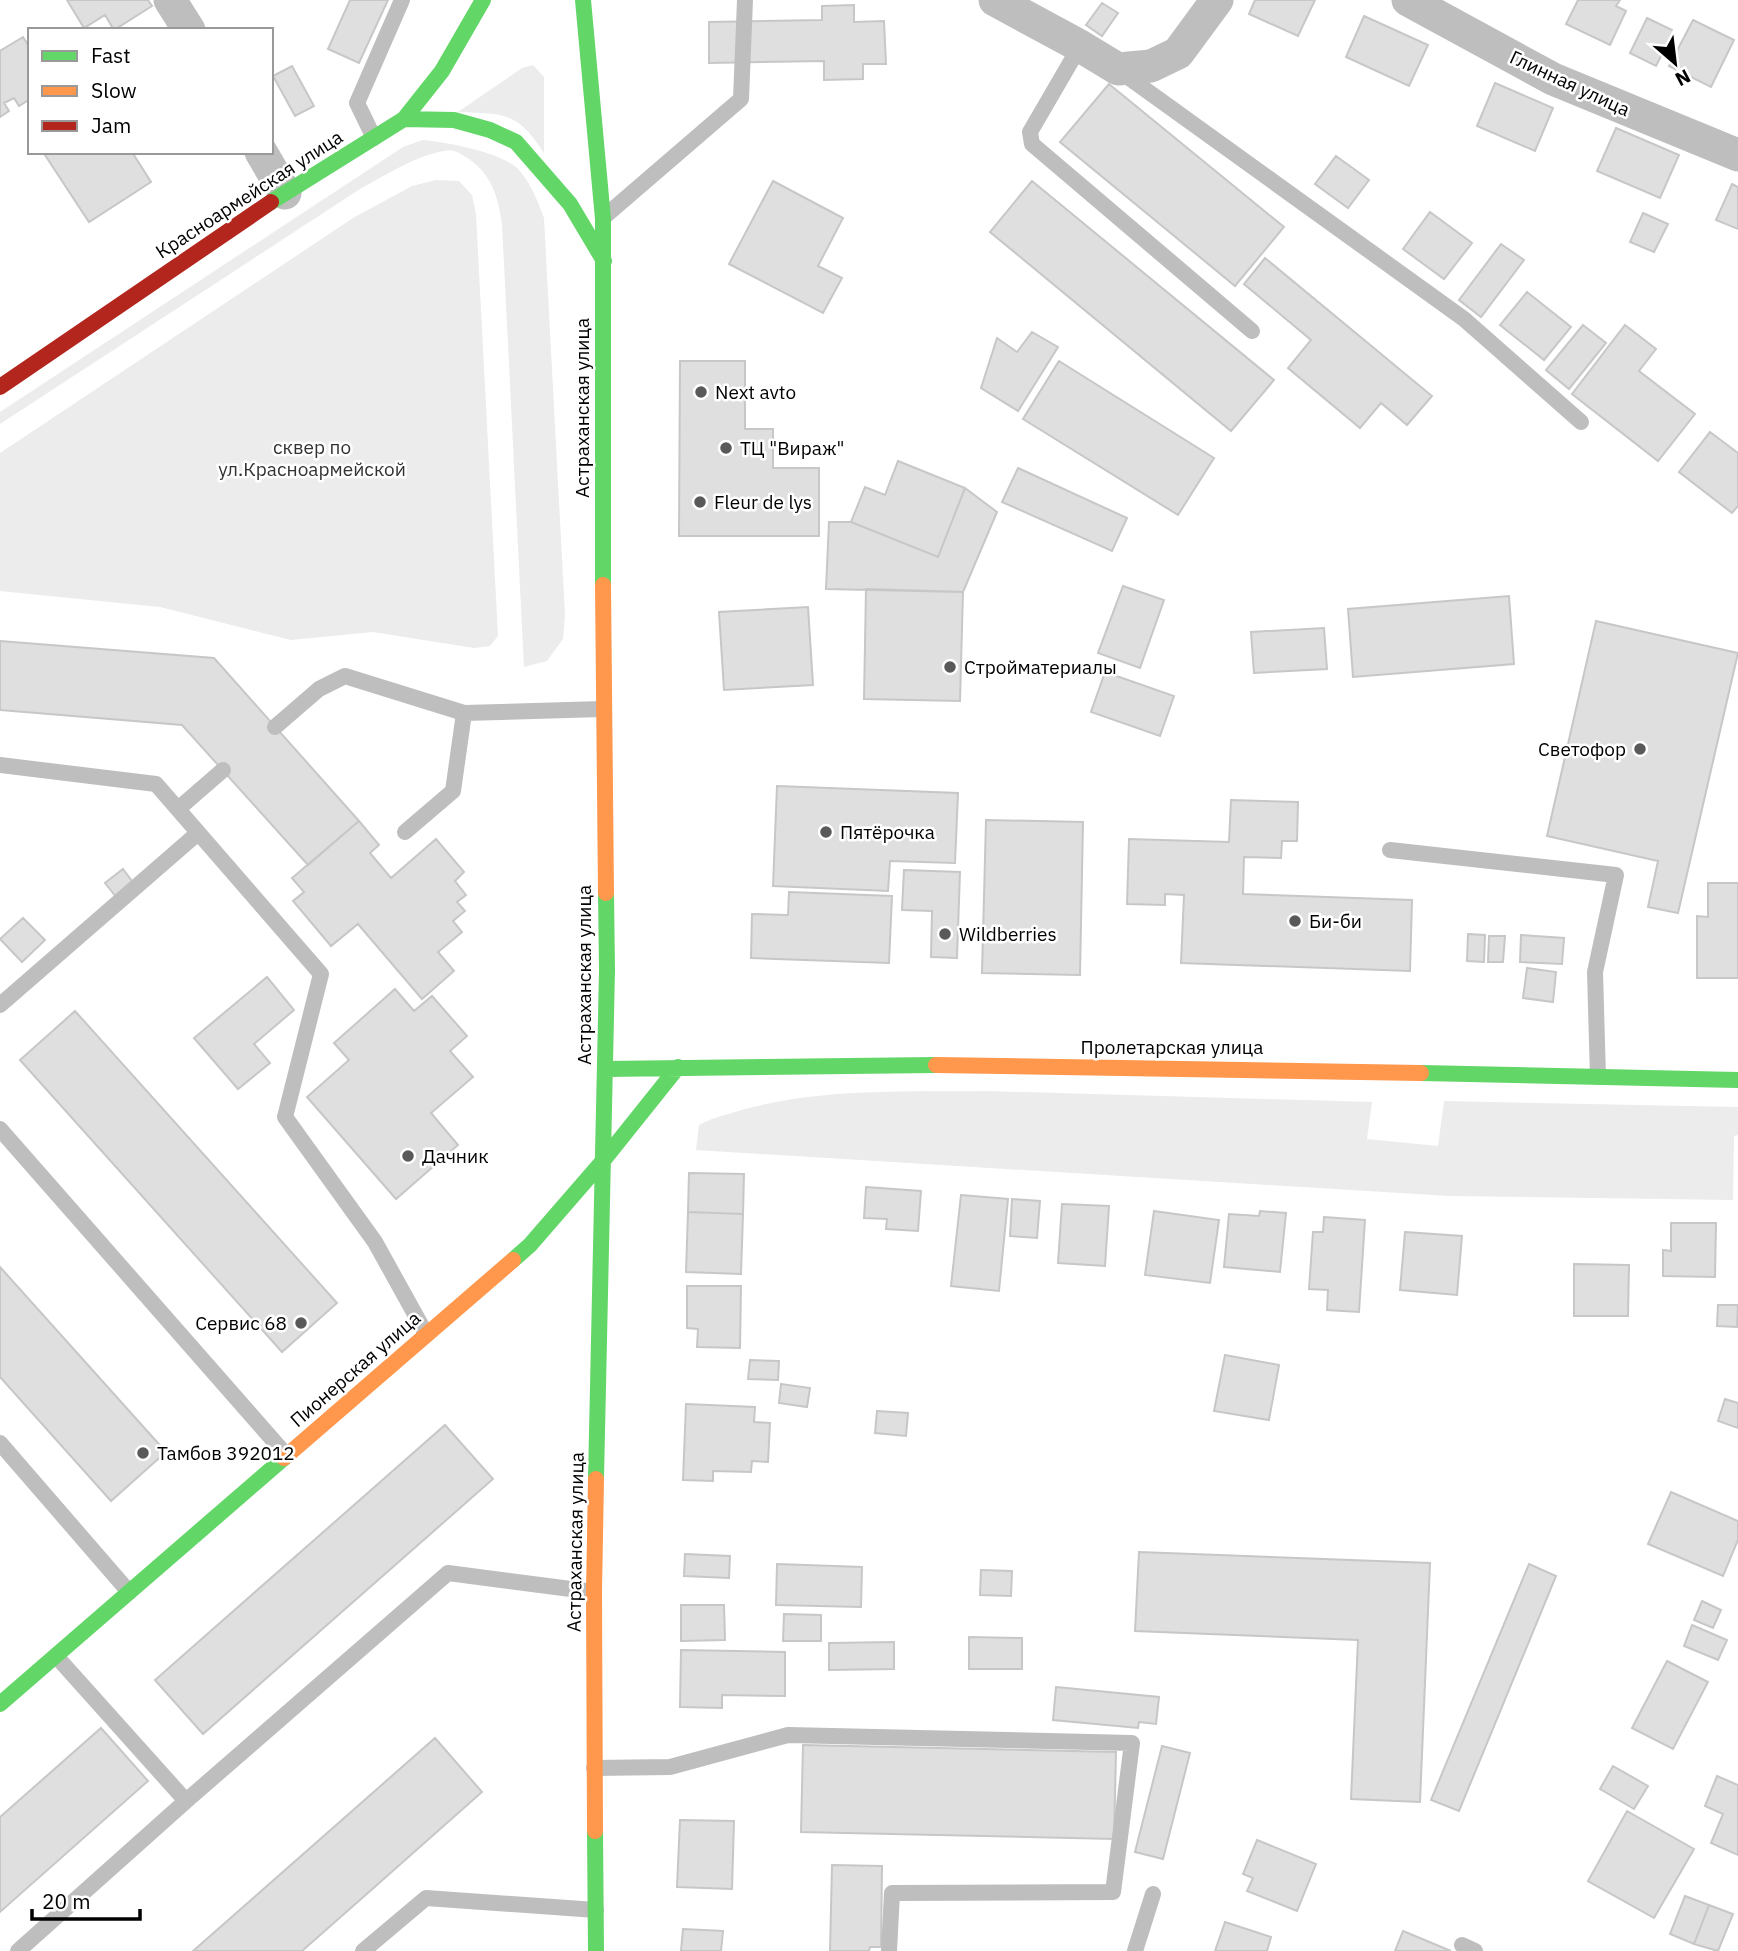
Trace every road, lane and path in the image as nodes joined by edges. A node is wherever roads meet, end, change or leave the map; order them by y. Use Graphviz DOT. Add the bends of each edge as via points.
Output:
graph roads {
  1 [pos="170,0"];
  2 [pos="402,0"];
  3 [pos="483,0"];
  4 [pos="583,0"];
  5 [pos="745,0"];
  6 [pos="996,0"];
  7 [pos="1217,0"];
  8 [pos="1408,0"];
  9 [pos="188,28"];
  10 [pos="1080,46"];
  11 [pos="1118,69"];
  12 [pos="404,119"];
  13 [pos="374,138"];
  14 [pos="262,154"];
  15 [pos="1738,155"];
  16 [pos="285,193"];
  17 [pos="603,219"];
  18 [pos="604,261"];
  19 [pos="1252,331"];
  20 [pos="0,387"];
  21 [pos="1581,422"];
  22 [pos="602,709"];
  23 [pos="464,713"];
  24 [pos="275,727"];
  25 [pos="0,765"];
  26 [pos="223,770"];
  27 [pos="178,810"];
  28 [pos="405,831"];
  29 [pos="198,833"];
  30 [pos="1390,850"];
  31 [pos="0,1006"];
  32 [pos="678,1067"];
  33 [pos="605,1069"];
  34 [pos="1598,1077"];
  35 [pos="1738,1080"];
  36 [pos="0,1129"];
  37 [pos="603,1162"];
  38 [pos="426,1334"];
  39 [pos="0,1444"];
  40 [pos="287,1456"];
  41 [pos="130,1592"];
  42 [pos="594,1592"];
  43 [pos="55,1656"];
  44 [pos="0,1704"];
  45 [pos="594,1768"];
  46 [pos="186,1801"];
  47 [pos="1153,1894"];
  48 [pos="596,1910"];
  49 [pos="18,1951"];
  50 [pos="363,1951"];
  51 [pos="596,1951"];
  52 [pos="889,1951"];
  53 [pos="1135,1951"];
  1 -- 9 [label="street"];
  2 -- 13 [label="lane" via="357,103"];
  3 -- 12 [label="main road, Красноармейская улица" via="442,71"];
  4 -- 17 [label="main road, Астраханская улица"];
  5 -- 17 [label="lane" via="741,99"];
  6 -- 10 [label="street"];
  7 -- 11 [label="street" via="1178,53 1151,66"];
  8 -- 15 [label="street, Глинная улица" via="1553,79"];
  10 -- 11 [label="street"];
  10 -- 19 [label="lane" via="1030,132 1032,144"];
  11 -- 21 [label="lane" via="1464,319"];
  12 -- 13 [label="main road, Красноармейская улица"];
  12 -- 18 [label="main road" via="454,120 516,142 570,204"];
  13 -- 16 [label="main road, Красноармейская улица"];
  14 -- 16 [label="street"];
  16 -- 20 [label="main road, Красноармейская улица"];
  17 -- 18 [label="main road, Астраханская улица"];
  18 -- 22 [label="main road, Астраханская улица"];
  22 -- 23 [label="lane"];
  22 -- 33 [label="main road, Астраханская улица"];
  23 -- 24 [label="lane" via="345,676 318,689"];
  23 -- 28 [label="lane" via="453,791"];
  25 -- 27 [label="lane" via="156,784"];
  26 -- 27 [label="lane"];
  27 -- 29 [label="lane"];
  29 -- 31 [label="lane"];
  29 -- 38 [label="lane" via="321,974 285,1117 375,1242"];
  30 -- 34 [label="lane" via="1615,875 1595,972"];
  32 -- 33 [label="main road, Пролетарская улица"];
  32 -- 34 [label="main road, Пролетарская улица" via="1321,1069"];
  32 -- 37 [label="main road, Пионерская улица"];
  33 -- 37 [label="main road, Астраханская улица"];
  34 -- 35 [label="main road, Пролетарская улица"];
  36 -- 40 [label="lane"];
  37 -- 38 [label="main road, Пионерская улица" via="530,1245"];
  37 -- 42 [label="main road, Астраханская улица"];
  38 -- 40 [label="main road, Пионерская улица"];
  39 -- 41 [label="lane"];
  40 -- 41 [label="main road, Пионерская улица"];
  41 -- 43 [label="main road, Пионерская улица"];
  42 -- 45 [label="main road, Астраханская улица"];
  42 -- 46 [label="lane" via="449,1573"];
  43 -- 44 [label="main road, Пионерская улица"];
  43 -- 46 [label="lane"];
  45 -- 48 [label="main road, Астраханская улица"];
  45 -- 52 [label="lane" via="670,1768 788,1735 1132,1743 1113,1892 892,1893"];
  46 -- 49 [label="lane"];
  47 -- 53 [label="lane"];
  48 -- 50 [label="lane" via="426,1898"];
  48 -- 51 [label="main road, Астраханская улица"];
}
